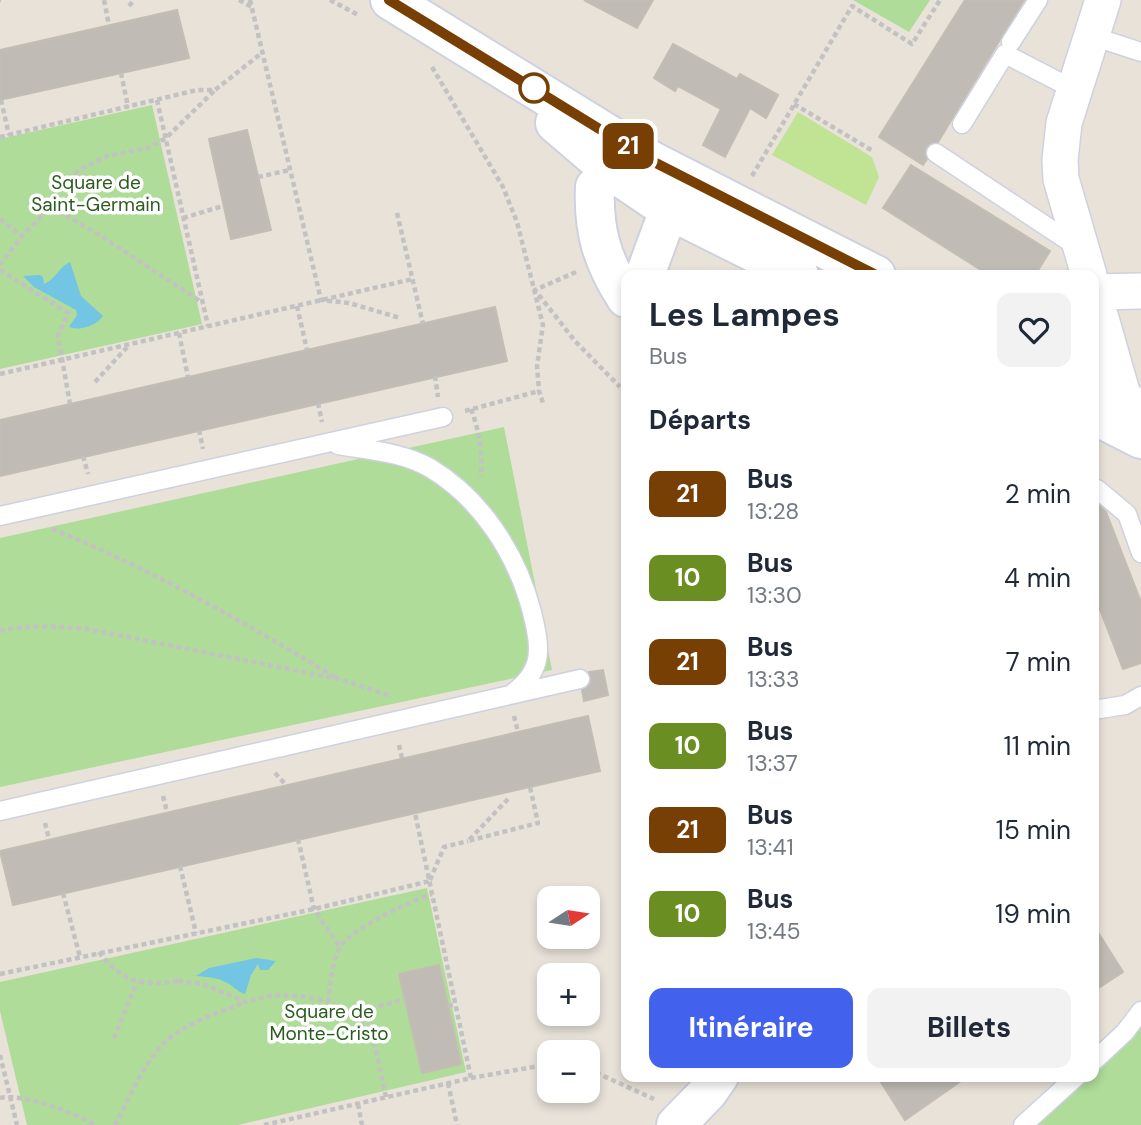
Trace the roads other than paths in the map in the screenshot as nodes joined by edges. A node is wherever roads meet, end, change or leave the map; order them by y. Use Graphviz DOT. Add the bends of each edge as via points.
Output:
graph roads {
  1 [pos="1038,0"];
  2 [pos="1103,0"];
  3 [pos="377,9"];
  4 [pos="1092,36"];
  5 [pos="1011,42"];
  6 [pos="471,51"];
  7 [pos="1141,52"];
  8 [pos="1075,90"];
  9 [pos="962,124"];
  10 [pos="936,153"];
  11 [pos="650,160"];
  12 [pos="611,171"];
  13 [pos="669,209"];
  14 [pos="1083,254"];
  15 [pos="647,270"];
  16 [pos="789,270"];
  17 [pos="866,270"];
  18 [pos="621,289"];
  19 [pos="1141,290"];
  20 [pos="1099,293"];
  21 [pos="1099,316"];
  22 [pos="1120,413"];
  23 [pos="443,417"];
  24 [pos="327,443"];
  25 [pos="1099,491"];
  26 [pos="0,516"];
  27 [pos="1141,552"];
  28 [pos="580,679"];
  29 [pos="510,694"];
  30 [pos="1141,696"];
  31 [pos="1099,709"];
  32 [pos="0,811"];
  33 [pos="1141,1011"];
  34 [pos="1099,1056"];
  35 [pos="715,1082"];
  36 [pos="1070,1082"];
  37 [pos="681,1120"];
  38 [pos="1023,1125"];
  1 -- 5 [label="lane"];
  2 -- 4 [label="street"];
  3 -- 6 [label="main road"];
  4 -- 7 [label="lane"];
  4 -- 8 [label="street"];
  6 -- 11 [label="main road"];
  6 -- 12 [label="main road"];
  8 -- 9 [label="lane" via="1005,54"];
  8 -- 14 [label="street" via="1063,123 1060,160"];
  10 -- 14 [label="lane"];
  11 -- 12 [label="main road"];
  11 -- 13 [label="main road"];
  11 -- 17 [label="main road"];
  12 -- 13 [label="main road"];
  12 -- 18 [label="main road" via="595,187 594,214 608,267"];
  13 -- 15 [label="main road"];
  13 -- 16 [label="main road"];
  19 -- 20 [label="street"];
  21 -- 22 [label="street"];
  23 -- 24 [label="lane"];
  24 -- 26 [label="lane"];
  24 -- 29 [label="lane" via="401,456 430,468 471,499 515,562 539,641 538,660 529,681"];
  25 -- 27 [label="lane" via="1126,514"];
  28 -- 29 [label="lane"];
  29 -- 32 [label="lane"];
  30 -- 31 [label="lane" via="1125,705"];
  33 -- 34 [label="lane"];
  35 -- 37 [label="main road"];
  36 -- 38 [label="lane"];
}
